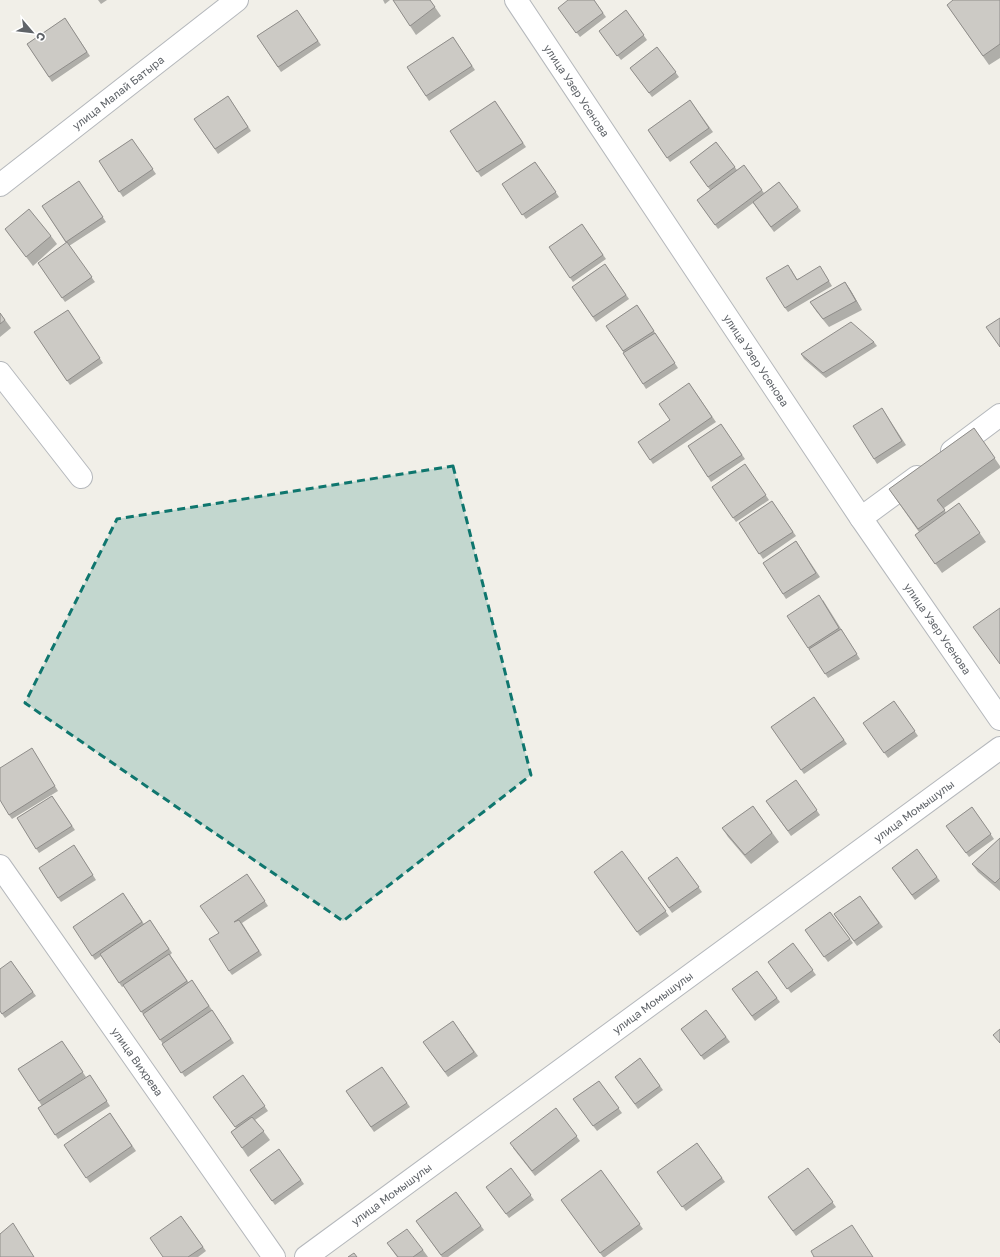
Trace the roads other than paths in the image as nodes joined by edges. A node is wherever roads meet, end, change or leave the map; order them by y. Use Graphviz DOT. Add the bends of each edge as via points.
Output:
graph roads {
  1 [pos="237,0"];
  2 [pos="516,0"];
  3 [pos="0,185"];
  4 [pos="0,373"];
  5 [pos="1000,415"];
  6 [pos="80,477"];
  7 [pos="861,518"];
  8 [pos="1000,719"];
  9 [pos="1000,748"];
  10 [pos="0,866"];
  11 [pos="274,1257"];
  12 [pos="306,1257"];
  1 -- 3 [label="street, улица Малай Батыра"];
  2 -- 7 [label="street, улица Узер Усенова"];
  4 -- 6 [label="street"];
  5 -- 7 [label="street"];
  7 -- 8 [label="street, улица Узер Усенова"];
  9 -- 12 [label="street, улица Момышулы"];
  10 -- 11 [label="street, улица Вихрева"];
}
